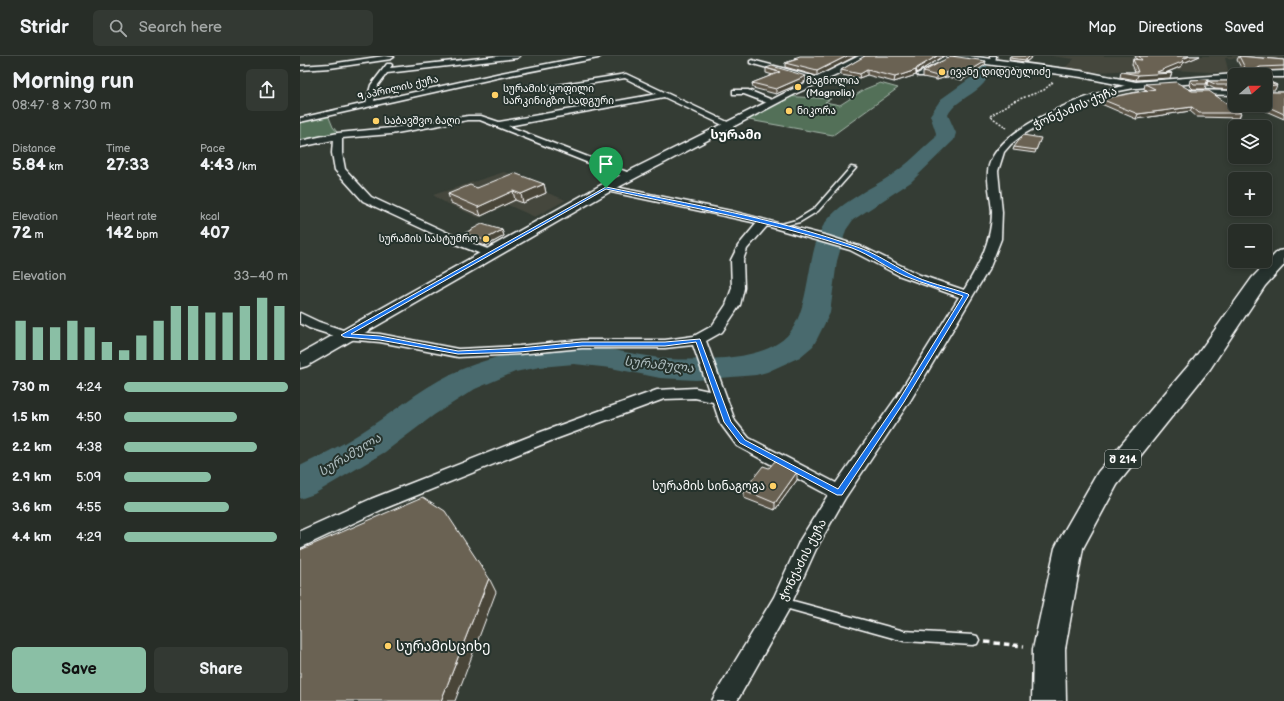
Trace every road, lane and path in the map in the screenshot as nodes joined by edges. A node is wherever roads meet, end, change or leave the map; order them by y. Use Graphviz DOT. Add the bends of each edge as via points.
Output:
graph roads {
  1 [pos="517,56"];
  2 [pos="598,56"];
  3 [pos="865,56"];
  4 [pos="951,56"];
  5 [pos="391,57"];
  6 [pos="992,60"];
  7 [pos="752,62"];
  8 [pos="300,68"];
  9 [pos="384,71"];
  10 [pos="1062,72"];
  11 [pos="921,74"];
  12 [pos="1272,75"];
  13 [pos="1283,75"];
  14 [pos="1228,78"];
  15 [pos="817,80"];
  16 [pos="1177,82"];
  17 [pos="1136,84"];
  18 [pos="532,86"];
  19 [pos="736,92"];
  20 [pos="1228,92"];
  21 [pos="663,95"];
  22 [pos="773,102"];
  23 [pos="370,105"];
  24 [pos="300,120"];
  25 [pos="497,125"];
  26 [pos="730,126"];
  27 [pos="1020,132"];
  28 [pos="338,136"];
  29 [pos="300,144"];
  30 [pos="853,168"];
  31 [pos="629,176"];
  32 [pos="606,188"];
  33 [pos="764,222"];
  34 [pos="780,226"];
  35 [pos="489,253"];
  36 [pos="1284,255"];
  37 [pos="966,295"];
  38 [pos="300,317"];
  39 [pos="344,335"];
  40 [pos="698,340"];
  41 [pos="300,362"];
  42 [pos="718,394"];
  43 [pos="839,493"];
  44 [pos="300,540"];
  45 [pos="782,603"];
  46 [pos="973,640"];
  47 [pos="1049,649"];
  48 [pos="724,701"];
  49 [pos="1049,701"];
  1 -- 9 [label="street"];
  2 -- 23 [label="street, 9 აპრილის ქუჩა"];
  3 -- 15 [label="street"];
  4 -- 6 [label="street"];
  4 -- 11 [label="street"];
  5 -- 8 [label="street"];
  5 -- 9 [label="street"];
  6 -- 10 [label="street"];
  7 -- 15 [label="street"];
  9 -- 23 [label="street" via="373,91"];
  10 -- 17 [label="street"];
  10 -- 27 [label="path" via="1049,88 1023,97 990,116 1012,131"];
  12 -- 13 [label="street"];
  14 -- 16 [label="street"];
  15 -- 22 [label="street"];
  16 -- 17 [label="street"];
  16 -- 20 [label="street" via="1190,92"];
  17 -- 27 [label="street, ჭონქაძის ქუჩა" via="1094,97"];
  18 -- 21 [label="street" via="537,89 551,88 626,76"];
  19 -- 22 [label="street" via="745,92"];
  21 -- 25 [label="street"];
  21 -- 26 [label="street"];
  22 -- 26 [label="street"];
  23 -- 24 [label="street, 9 აპრილის ქუჩა"];
  25 -- 28 [label="street" via="481,118 468,118 391,131"];
  25 -- 31 [label="street"];
  26 -- 31 [label="street"];
  27 -- 37 [label="street, ჭონქაძის ქუჩა" via="1000,152 993,171 997,212 995,239 984,267"];
  28 -- 29 [label="street"];
  28 -- 35 [label="street" via="337,154 340,170 367,199 450,239"];
  30 -- 34 [label="lane" via="816,210"];
  31 -- 32 [label="street"];
  32 -- 33 [label="street"];
  32 -- 35 [label="street"];
  33 -- 34 [label="street"];
  33 -- 40 [label="street" via="742,248 737,260 738,288 732,305 717,329"];
  34 -- 37 [label="street" via="855,248 907,275"];
  35 -- 39 [label="street"];
  36 -- 47 [label="main road, შ 214" via="1258,282 1202,364 1107,479 1069,548"];
  37 -- 43 [label="street, ჭონქაძის ქუჩა" via="902,401"];
  38 -- 39 [label="street" via="314,325"];
  39 -- 40 [label="street" via="380,338 458,353 582,344 665,344"];
  39 -- 41 [label="street"];
  40 -- 42 [label="street"];
  42 -- 43 [label="street" via="728,422 743,442"];
  42 -- 44 [label="street" via="662,394 547,436 377,504"];
  43 -- 45 [label="street, ჭონქაძის ქუჩა" via="807,546"];
  45 -- 46 [label="lane" via="904,636"];
  45 -- 48 [label="street, ჭონქაძის ქუჩა"];
  46 -- 47 [label="path"];
  47 -- 49 [label="main road, შ 214"];
}
